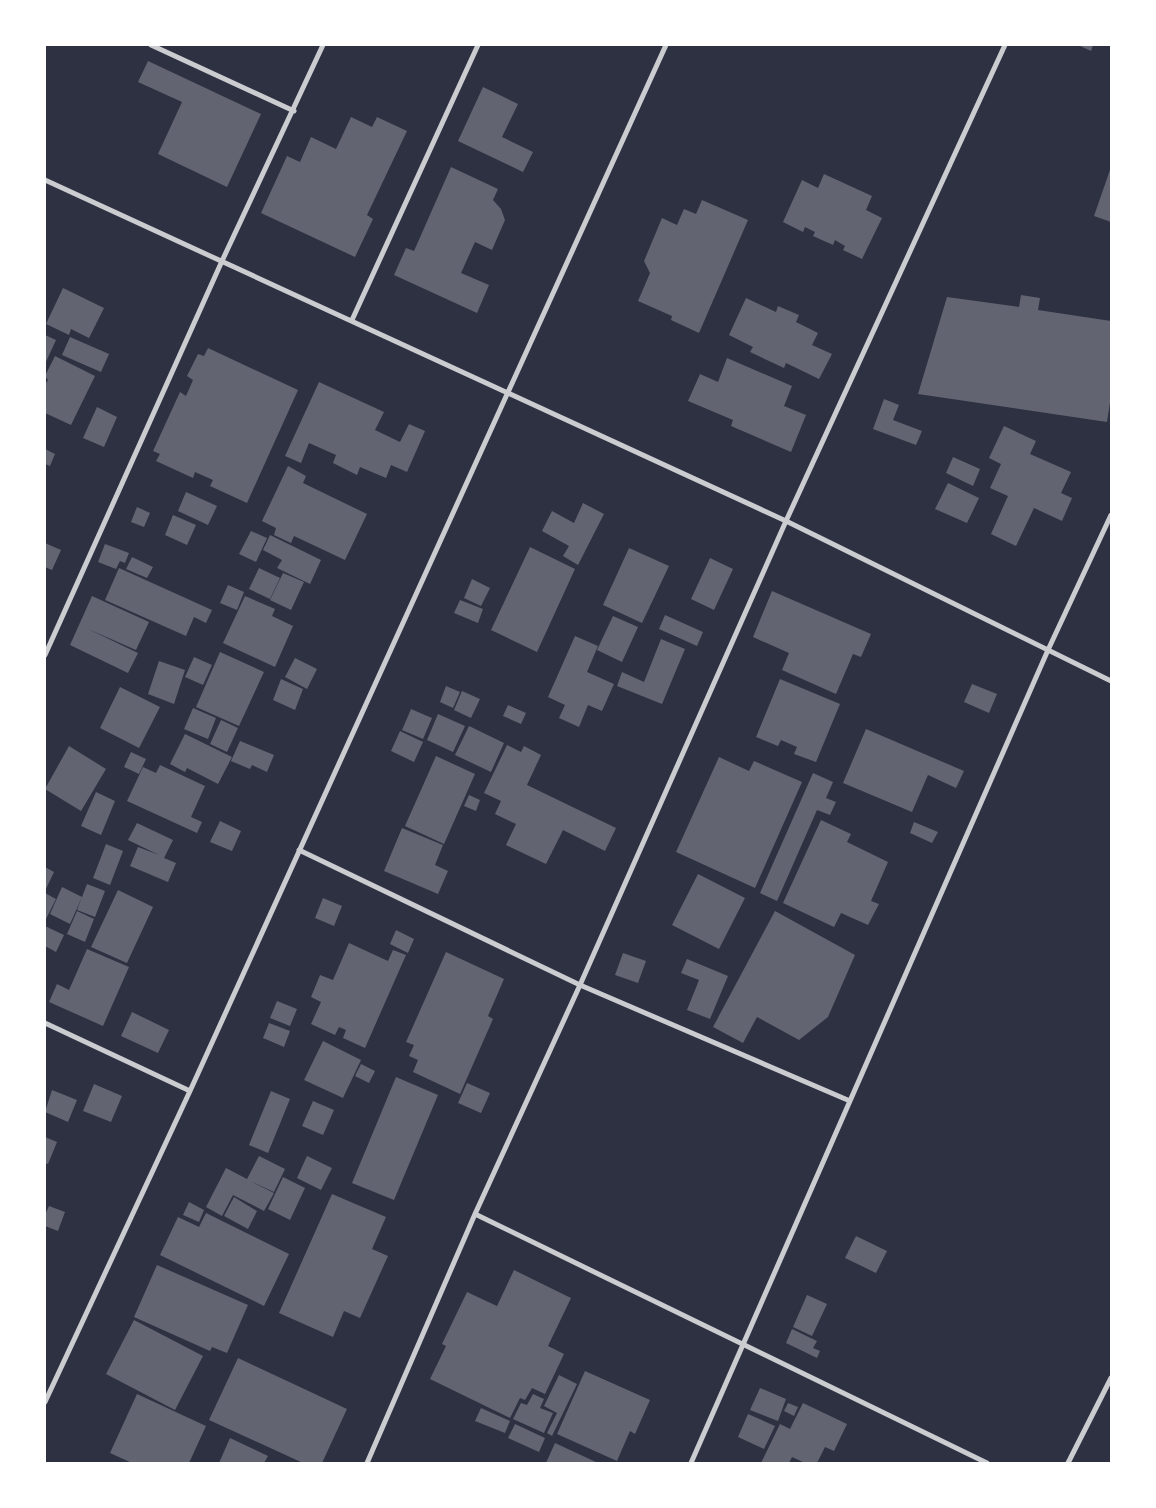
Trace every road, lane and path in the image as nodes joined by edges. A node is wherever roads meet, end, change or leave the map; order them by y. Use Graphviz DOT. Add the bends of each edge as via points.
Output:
graph roads {
  1 [pos="150,45"];
  2 [pos="323,45"];
  3 [pos="478,45"];
  4 [pos="666,45"];
  5 [pos="1005,45"];
  6 [pos="294,111"];
  7 [pos="45,180"];
  8 [pos="222,261"];
  9 [pos="352,320"];
  10 [pos="506,394"];
  11 [pos="1111,515"];
  12 [pos="786,521"];
  13 [pos="1048,650"];
  14 [pos="45,655"];
  15 [pos="1111,681"];
  16 [pos="299,850"];
  17 [pos="580,985"];
  18 [pos="45,1023"];
  19 [pos="190,1091"];
  20 [pos="850,1101"];
  21 [pos="474,1214"];
  22 [pos="742,1344"];
  23 [pos="1111,1378"];
  24 [pos="45,1402"];
  25 [pos="367,1463"];
  26 [pos="691,1463"];
  27 [pos="987,1463"];
  28 [pos="1068,1463"];
  1 -- 6 [label="street"];
  2 -- 6 [label="street"];
  3 -- 9 [label="street"];
  4 -- 10 [label="street"];
  5 -- 12 [label="street"];
  6 -- 8 [label="street"];
  7 -- 8 [label="street"];
  8 -- 9 [label="street"];
  8 -- 14 [label="street"];
  9 -- 10 [label="street"];
  10 -- 12 [label="street"];
  10 -- 16 [label="street"];
  11 -- 13 [label="street"];
  12 -- 13 [label="street"];
  12 -- 17 [label="street"];
  13 -- 15 [label="street"];
  13 -- 20 [label="street"];
  16 -- 17 [label="street"];
  16 -- 19 [label="street"];
  17 -- 20 [label="street"];
  17 -- 21 [label="street"];
  18 -- 19 [label="street"];
  19 -- 24 [label="street"];
  20 -- 22 [label="street"];
  21 -- 22 [label="street"];
  21 -- 25 [label="street"];
  22 -- 26 [label="street"];
  22 -- 27 [label="street"];
  23 -- 28 [label="street"];
}
